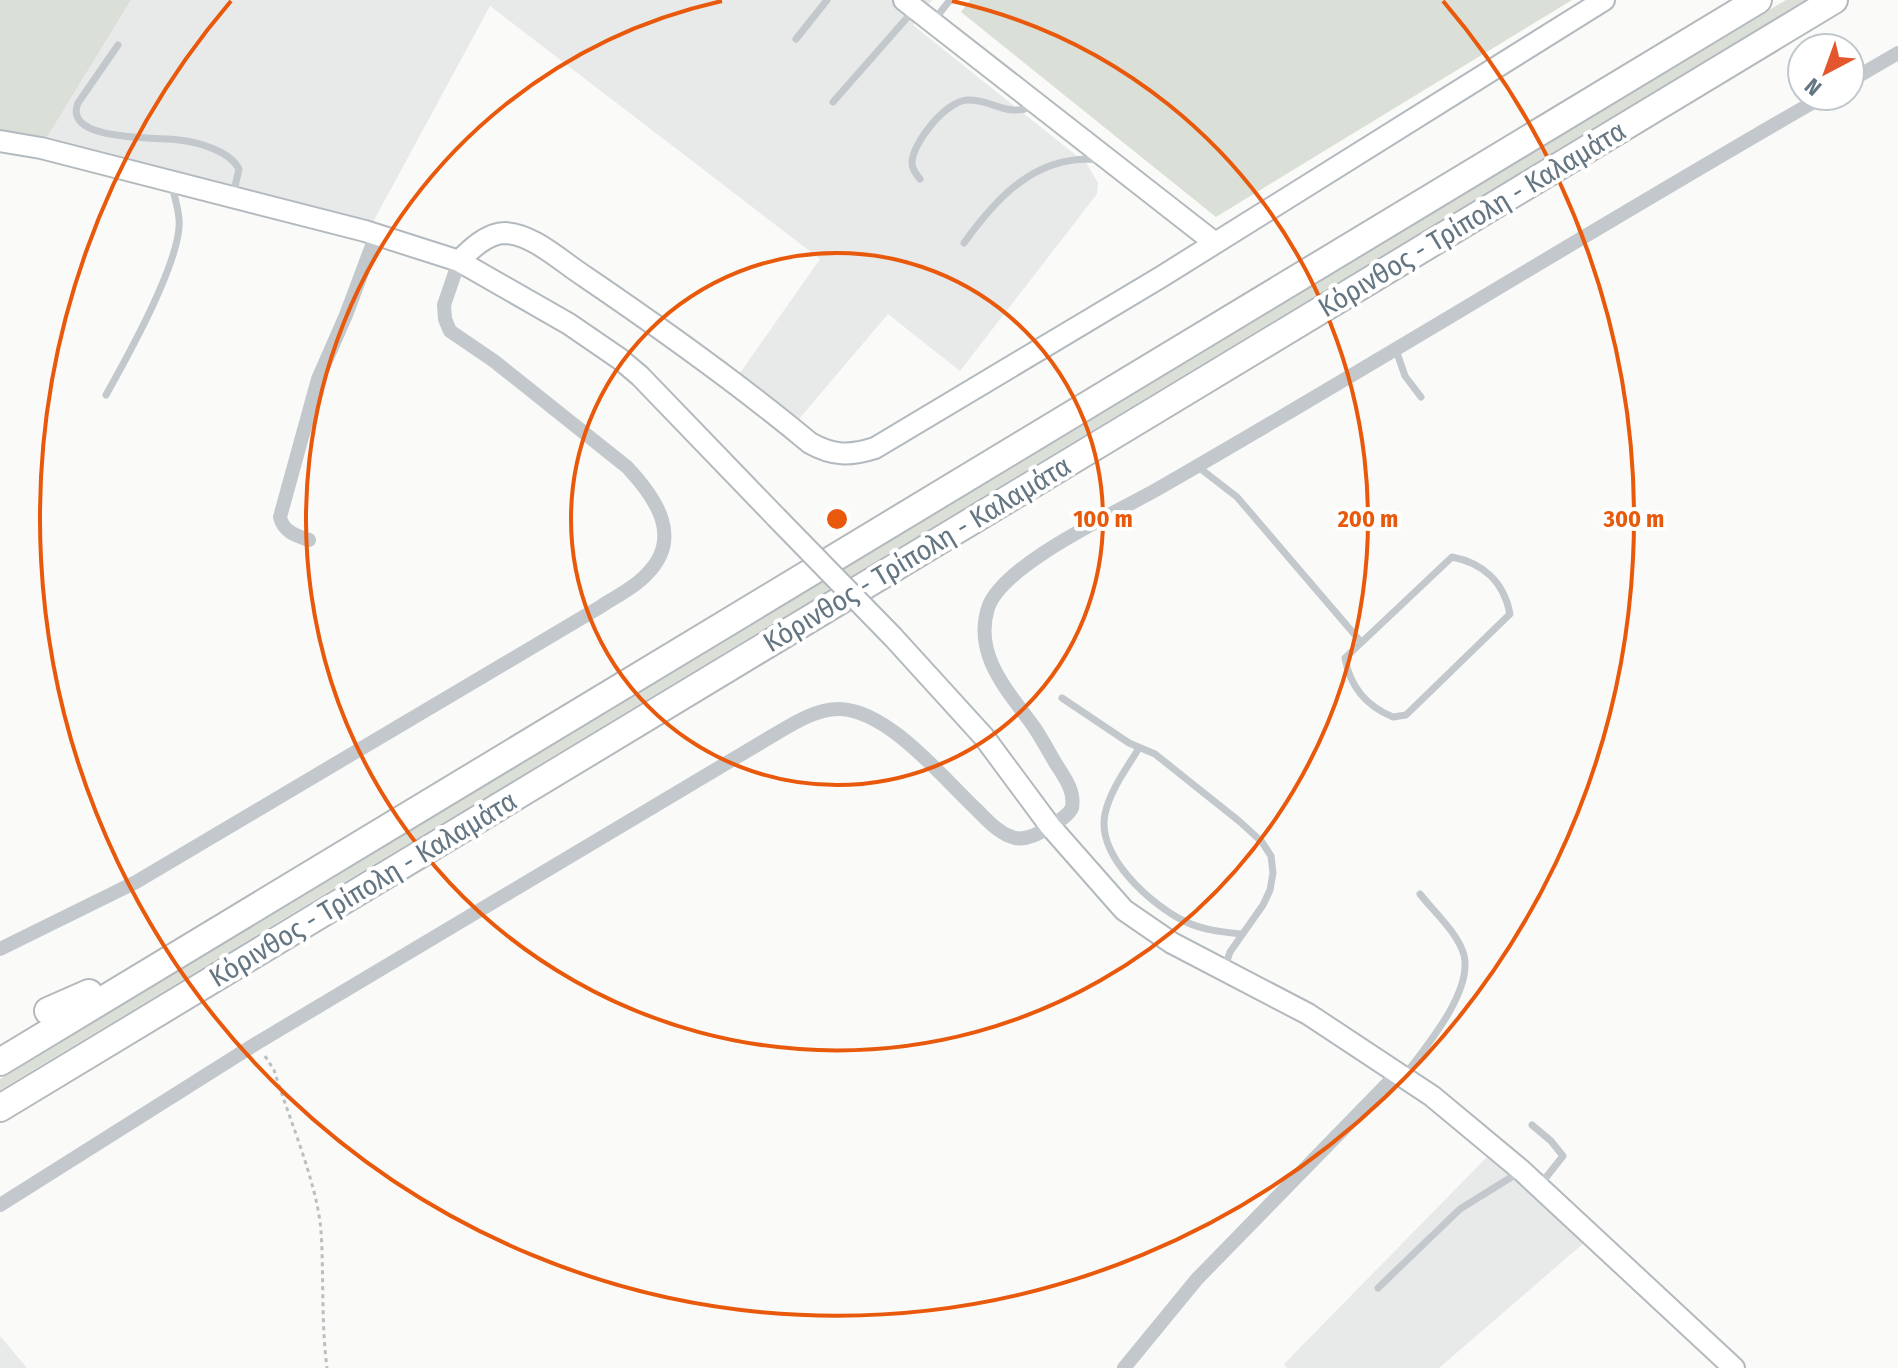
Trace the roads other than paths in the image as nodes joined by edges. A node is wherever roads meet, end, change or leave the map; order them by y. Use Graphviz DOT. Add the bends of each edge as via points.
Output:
graph roads {
  1 [pos="827,0"];
  2 [pos="950,0"];
  3 [pos="1604,0"];
  4 [pos="1758,0"];
  5 [pos="1834,0"];
  6 [pos="909,4"];
  7 [pos="932,22"];
  8 [pos="796,39"];
  9 [pos="118,45"];
  10 [pos="1898,53"];
  11 [pos="1866,72"];
  12 [pos="833,102"];
  13 [pos="1039,105"];
  14 [pos="1797,112"];
  15 [pos="0,141"];
  16 [pos="1110,161"];
  17 [pos="920,179"];
  18 [pos="170,181"];
  19 [pos="232,197"];
  20 [pos="376,235"];
  21 [pos="964,243"];
  22 [pos="1215,243"];
  23 [pos="459,261"];
  24 [pos="1396,348"];
  25 [pos="106,395"];
  26 [pos="1421,397"];
  27 [pos="1197,466"];
  28 [pos="309,540"];
  29 [pos="1361,642"];
  30 [pos="1062,698"];
  31 [pos="1139,748"];
  32 [pos="1050,826"];
  33 [pos="1420,894"];
  34 [pos="1241,934"];
  35 [pos="0,949"];
  36 [pos="176,955"];
  37 [pos="1224,969"];
  38 [pos="48,1011"];
  39 [pos="81,1059"];
  40 [pos="0,1062"];
  41 [pos="1402,1074"];
  42 [pos="57,1087"];
  43 [pos="0,1108"];
  44 [pos="1532,1125"];
  45 [pos="1521,1170"];
  46 [pos="1539,1187"];
  47 [pos="0,1205"];
  48 [pos="1378,1288"];
  49 [pos="1124,1368"];
  50 [pos="1734,1368"];
  1 -- 8 [label="lane"];
  2 -- 7 [label="lane"];
  3 -- 22 [label="street"];
  4 -- 36 [label="highway, Κόρινθος - Τρίπολη - Καλαμάτα"];
  5 -- 39 [label="highway, Κόρινθος - Τρίπολη - Καλαμάτα"];
  6 -- 7 [label="street"];
  6 -- 12 [label="lane"];
  7 -- 13 [label="street"];
  9 -- 19 [label="lane" via="78,103 77,118 90,130 182,140 222,153 239,169"];
  10 -- 11 [label="street"];
  13 -- 16 [label="street"];
  13 -- 17 [label="lane" via="1009,111 957,102 929,128 914,152 912,165"];
  14 -- 24 [label="street"];
  15 -- 18 [label="street"];
  16 -- 21 [label="lane" via="1087,159 1036,171 1015,184"];
  16 -- 22 [label="street"];
  18 -- 19 [label="street"];
  18 -- 25 [label="lane" via="180,219 172,259"];
  19 -- 20 [label="street"];
  20 -- 23 [label="street"];
  20 -- 28 [label="street" via="318,379 280,517 291,534"];
  22 -- 23 [label="street" via="875,448 843,455 810,443 653,322 534,243 504,233 491,236"];
  23 -- 32 [label="street, bridge" via="569,324 640,376 893,637 984,737"];
  23 -- 35 [label="street" via="444,305 450,331 627,467 660,510 663,547 657,563 645,578 600,607 136,882"];
  24 -- 26 [label="lane" via="1405,376"];
  24 -- 27 [label="street"];
  27 -- 29 [label="lane" via="1237,497"];
  27 -- 32 [label="street" via="1038,557 1006,581 992,600 985,632 994,671 1036,729 1072,794 1069,813"];
  29 -- 29 [label="lane" via="1452,557 1484,569 1508,603 1510,614 1406,715 1382,713 1356,690 1345,658"];
  30 -- 31 [label="lane"];
  31 -- 34 [label="lane" via="1155,754 1239,821 1271,856 1270,890"];
  31 -- 34 [label="lane" via="1105,815 1108,845 1150,899 1187,922"];
  32 -- 37 [label="street" via="1124,910 1172,943"];
  32 -- 47 [label="street" via="1029,837 1008,836 895,733 853,711 823,712 767,739 257,1043"];
  33 -- 41 [label="lane" via="1459,942 1465,965 1445,1022"];
  34 -- 37 [label="lane"];
  36 -- 38 [label="highway"];
  36 -- 40 [label="highway, Κόρινθος - Τρίπολη - Καλαμάτα"];
  37 -- 41 [label="street"];
  39 -- 42 [label="highway"];
  39 -- 43 [label="highway, Κόρινθος - Τρίπολη - Καλαμάτα"];
  41 -- 45 [label="street"];
  41 -- 49 [label="street" via="1197,1279"];
  44 -- 46 [label="lane" via="1563,1156"];
  45 -- 46 [label="street"];
  45 -- 48 [label="lane" via="1460,1209"];
  46 -- 50 [label="street"];
}
